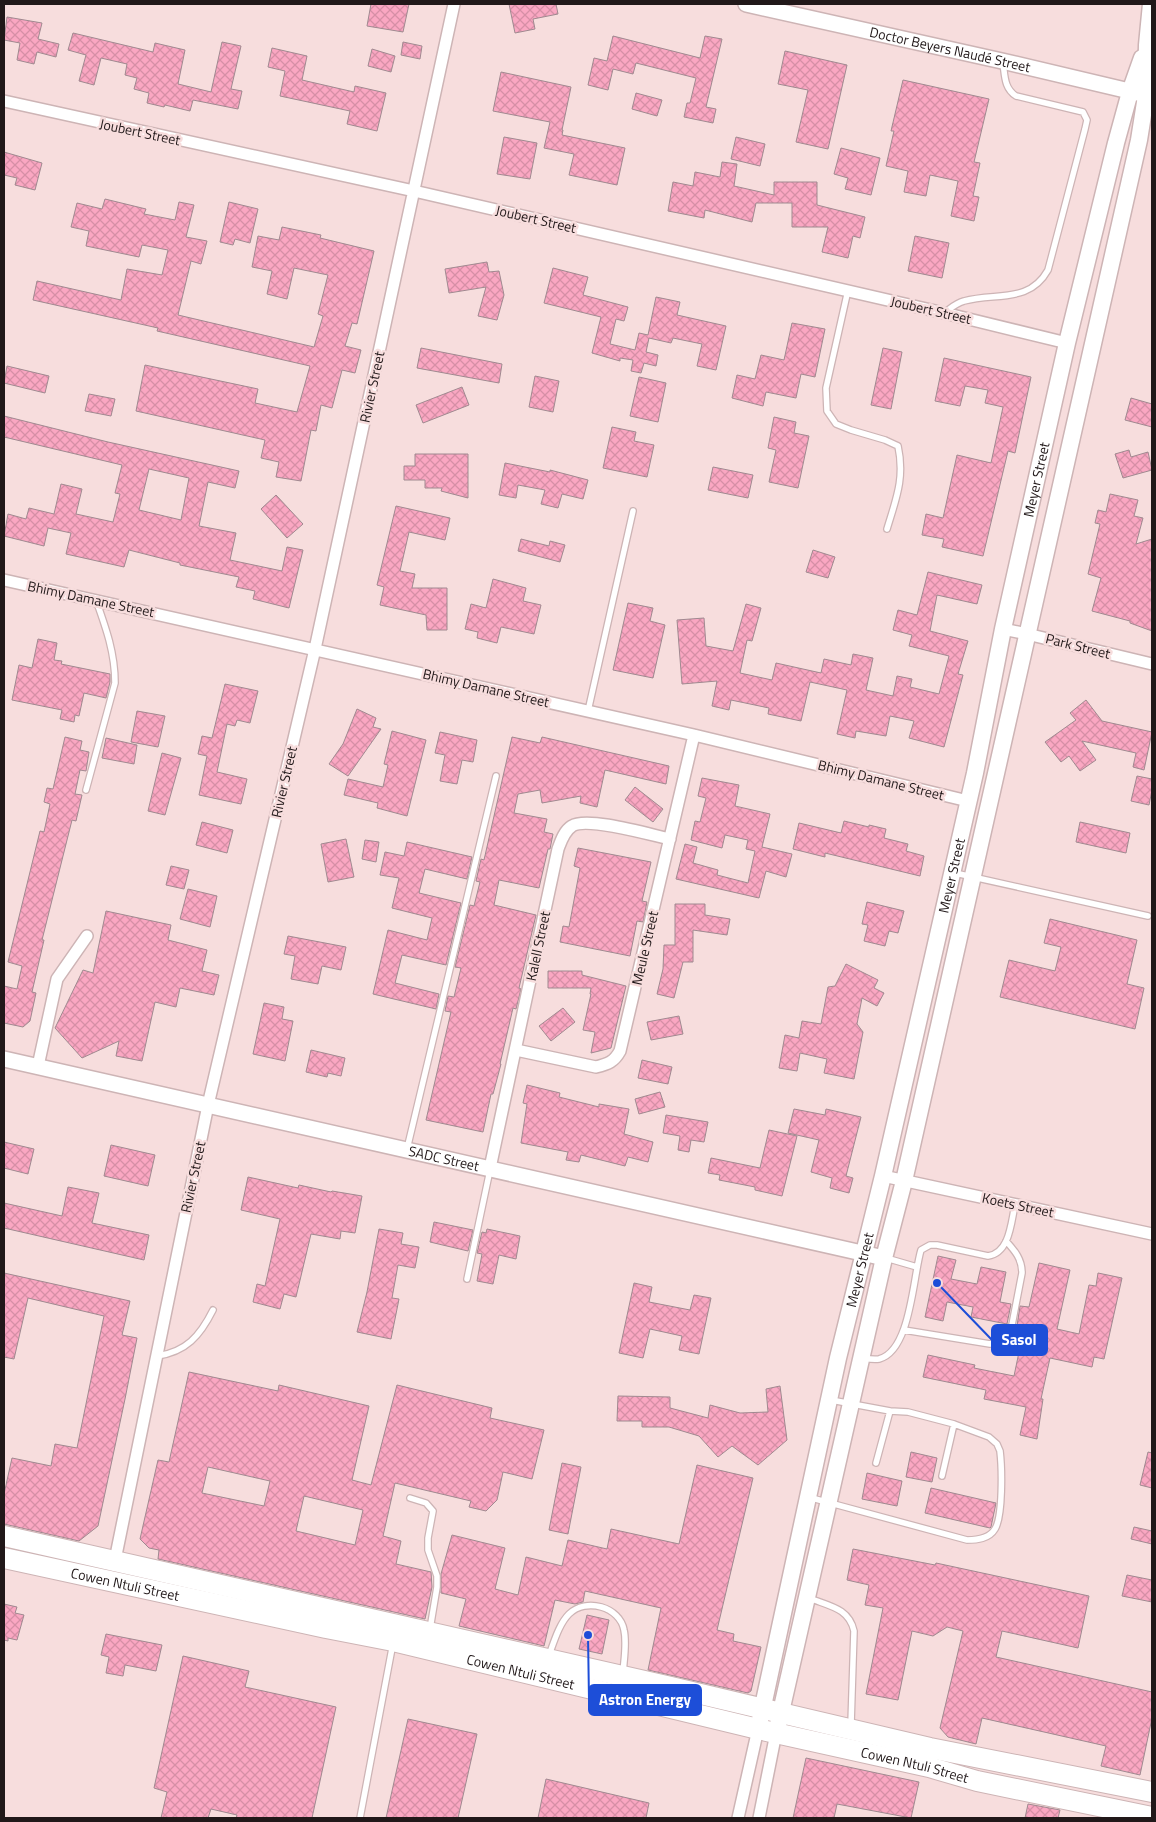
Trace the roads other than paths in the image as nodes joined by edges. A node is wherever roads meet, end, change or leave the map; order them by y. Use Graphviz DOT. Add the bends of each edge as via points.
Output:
graph roads {
  1 [pos="454,4"];
  2 [pos="746,4"];
  3 [pos="1151,4"];
  4 [pos="1147,44"];
  5 [pos="1002,61"];
  6 [pos="1130,92"];
  7 [pos="1149,96"];
  8 [pos="4,101"];
  9 [pos="414,191"];
  10 [pos="848,290"];
  11 [pos="944,313"];
  12 [pos="1067,343"];
  13 [pos="633,511"];
  14 [pos="887,530"];
  15 [pos="4,580"];
  16 [pos="96,600"];
  17 [pos="1002,630"];
  18 [pos="1027,634"];
  19 [pos="315,649"];
  20 [pos="1152,664"];
  21 [pos="588,711"];
  22 [pos="694,735"];
  23 [pos="496,776"];
  24 [pos="86,790"];
  25 [pos="968,801"];
  26 [pos="670,839"];
  27 [pos="952,872"];
  28 [pos="972,878"];
  29 [pos="1148,916"];
  30 [pos="87,936"];
  31 [pos="516,1050"];
  32 [pos="4,1059"];
  33 [pos="38,1066"];
  34 [pos="208,1105"];
  35 [pos="407,1149"];
  36 [pos="490,1168"];
  37 [pos="883,1176"];
  38 [pos="904,1181"];
  39 [pos="1015,1205"];
  40 [pos="1152,1234"];
  41 [pos="1006,1240"];
  42 [pos="864,1254"];
  43 [pos="884,1258"];
  44 [pos="917,1267"];
  45 [pos="467,1279"];
  46 [pos="213,1310"];
  47 [pos="904,1330"];
  48 [pos="157,1356"];
  49 [pos="862,1357"];
  50 [pos="829,1400"];
  51 [pos="852,1404"];
  52 [pos="890,1411"];
  53 [pos="954,1424"];
  54 [pos="876,1463"];
  55 [pos="942,1476"];
  56 [pos="808,1497"];
  57 [pos="410,1498"];
  58 [pos="828,1503"];
  59 [pos="4,1536"];
  60 [pos="4,1558"];
  61 [pos="115,1561"];
  62 [pos="109,1582"];
  63 [pos="807,1598"];
  64 [pos="430,1632"];
  65 [pos="393,1641"];
  66 [pos="547,1659"];
  67 [pos="623,1676"];
  68 [pos="772,1711"];
  69 [pos="850,1729"];
  70 [pos="767,1731"];
  71 [pos="1152,1792"];
  72 [pos="1152,1817"];
  73 [pos="360,1818"];
  74 [pos="738,1818"];
  75 [pos="758,1818"];
  1 -- 9 [label="street, Rivier Street"];
  2 -- 5 [label="street, Doctor Beyers Naudé Street"];
  3 -- 4 [label="main road, Meyer Street"];
  4 -- 6 [label="main road, Meyer Street"];
  4 -- 7 [label="main road, Meyer Street"];
  5 -- 6 [label="street, Doctor Beyers Naudé Street"];
  5 -- 11 [label="lane" via="1006,85 1012,93 1083,112 1087,120 1085,129 1048,270 1040,283 1017,294 965,300"];
  6 -- 7 [label="street, Doctor Beyers Naudé Street"];
  6 -- 12 [label="main road, Meyer Street"];
  7 -- 18 [label="main road, Meyer Street"];
  8 -- 9 [label="street, Joubert Street"];
  9 -- 10 [label="street, Joubert Street"];
  9 -- 19 [label="street, Rivier Street"];
  10 -- 11 [label="street, Joubert Street"];
  10 -- 14 [label="lane" via="826,388 827,411 836,424 898,446 900,481"];
  11 -- 12 [label="street, Joubert Street"];
  12 -- 17 [label="main road, Meyer Street"];
  13 -- 21 [label="lane"];
  15 -- 16 [label="street, Bhimy Damane Street"];
  16 -- 19 [label="street, Bhimy Damane Street"];
  16 -- 24 [label="lane" via="113,651 115,683"];
  17 -- 18 [label="street, Park Street"];
  17 -- 25 [label="main road, Meyer Street"];
  18 -- 20 [label="street, Park Street"];
  18 -- 28 [label="main road, Meyer Street"];
  19 -- 21 [label="street, Bhimy Damane Street"];
  19 -- 34 [label="street, Rivier Street"];
  21 -- 22 [label="street, Bhimy Damane Street"];
  22 -- 25 [label="street, Bhimy Damane Street"];
  22 -- 26 [label="street, Meule Street"];
  23 -- 35 [label="lane"];
  25 -- 27 [label="main road, Meyer Street"];
  26 -- 31 [label="street, Meule Street" via="620,1051 615,1060 596,1067"];
  26 -- 31 [label="street, Kalell Street" via="597,823 572,826 564,835 558,849"];
  27 -- 28 [label="lane"];
  27 -- 37 [label="main road, Meyer Street"];
  28 -- 29 [label="lane"];
  28 -- 38 [label="main road, Meyer Street"];
  30 -- 33 [label="street" via="57,978"];
  31 -- 36 [label="street, Kalell Street"];
  32 -- 33 [label="street, SADC Street"];
  33 -- 34 [label="street, SADC Street"];
  34 -- 35 [label="street, SADC Street"];
  34 -- 48 [label="street, Rivier Street"];
  35 -- 36 [label="street, SADC Street"];
  36 -- 42 [label="street, SADC Street"];
  36 -- 45 [label="lane"];
  37 -- 38 [label="street, Koets Street"];
  37 -- 42 [label="main road, Meyer Street"];
  38 -- 39 [label="street, Koets Street"];
  38 -- 43 [label="main road, Meyer Street"];
  39 -- 40 [label="street, Koets Street"];
  39 -- 41 [label="lane"];
  41 -- 44 [label="lane" via="998,1253 988,1256 930,1245 922,1250"];
  41 -- 47 [label="lane" via="1018,1256 1022,1273 1011,1330 1001,1341 990,1344"];
  42 -- 43 [label="street, SADC Street"];
  42 -- 50 [label="main road, Meyer Street"];
  43 -- 44 [label="lane"];
  43 -- 49 [label="main road, Meyer Street"];
  44 -- 47 [label="lane"];
  46 -- 48 [label="lane" via="188,1344 170,1354"];
  47 -- 49 [label="lane" via="898,1344 884,1357"];
  48 -- 61 [label="street, Rivier Street"];
  49 -- 51 [label="main road, Meyer Street"];
  50 -- 51 [label="lane"];
  50 -- 56 [label="main road, Meyer Street"];
  51 -- 52 [label="lane"];
  51 -- 58 [label="main road, Meyer Street"];
  52 -- 53 [label="lane" via="924,1415"];
  52 -- 54 [label="lane"];
  53 -- 55 [label="lane"];
  53 -- 58 [label="lane" via="989,1437 998,1444 999,1514 996,1528 990,1534 966,1540"];
  56 -- 58 [label="lane"];
  56 -- 68 [label="main road, Meyer Street"];
  57 -- 64 [label="lane" via="426,1503 433,1511 428,1550 437,1576 437,1587"];
  58 -- 63 [label="main road, Meyer Street"];
  59 -- 61 [label="highway, Cowen Ntuli Street"];
  60 -- 62 [label="highway, Cowen Ntuli Street"];
  61 -- 62 [label="street, Rivier Street"];
  61 -- 64 [label="highway, Cowen Ntuli Street"];
  62 -- 65 [label="highway, Cowen Ntuli Street"];
  63 -- 68 [label="main road, Meyer Street"];
  63 -- 69 [label="lane" via="844,1612 852,1620"];
  64 -- 66 [label="highway, Cowen Ntuli Street"];
  65 -- 70 [label="highway, Cowen Ntuli Street"];
  65 -- 73 [label="lane"];
  66 -- 67 [label="highway, Cowen Ntuli Street"];
  66 -- 67 [label="lane" via="571,1612 600,1606 622,1620 625,1632"];
  67 -- 68 [label="highway, Cowen Ntuli Street"];
  68 -- 69 [label="highway, Cowen Ntuli Street"];
  68 -- 70 [label="main road"];
  69 -- 71 [label="highway, Cowen Ntuli Street"];
  70 -- 72 [label="highway, Cowen Ntuli Street" via="929,1767 977,1781"];
  70 -- 74 [label="street"];
  70 -- 75 [label="street"];
}
